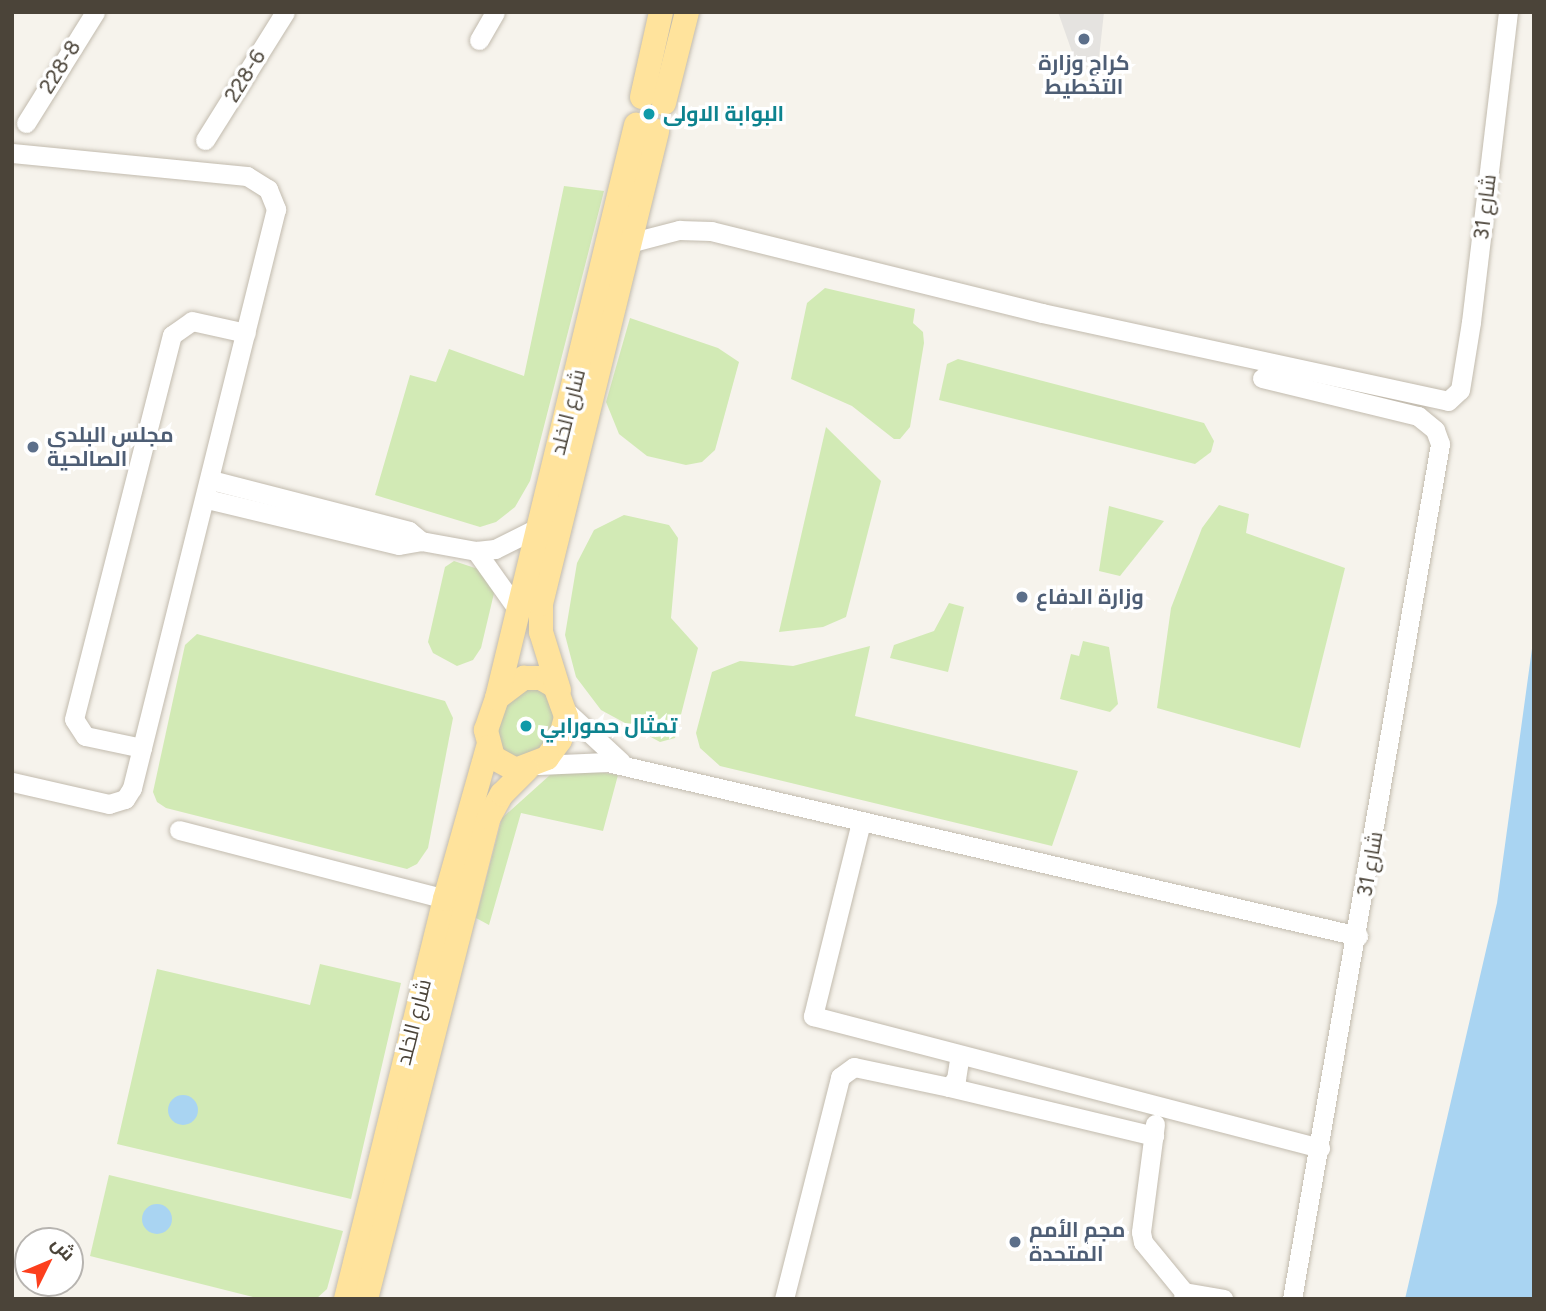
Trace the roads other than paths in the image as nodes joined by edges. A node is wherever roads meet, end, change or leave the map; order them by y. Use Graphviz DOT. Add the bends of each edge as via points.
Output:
graph roads {
  1 [pos="94,12"];
  2 [pos="285,12"];
  3 [pos="495,12"];
  4 [pos="661,12"];
  5 [pos="687,12"];
  6 [pos="1508,12"];
  7 [pos="479,40"];
  8 [pos="26,122"];
  9 [pos="205,140"];
  10 [pos="12,153"];
  11 [pos="629,243"];
  12 [pos="246,334"];
  13 [pos="1262,378"];
  14 [pos="575,425"];
  15 [pos="209,489"];
  16 [pos="537,528"];
  17 [pos="476,551"];
  18 [pos="518,610"];
  19 [pos="497,698"];
  20 [pos="562,701"];
  21 [pos="488,747"];
  22 [pos="142,748"];
  23 [pos="532,767"];
  24 [pos="635,769"];
  25 [pos="12,782"];
  26 [pos="861,822"];
  27 [pos="179,830"];
  28 [pos="444,899"];
  29 [pos="1358,936"];
  30 [pos="961,1055"];
  31 [pos="949,1087"];
  32 [pos="1157,1108"];
  33 [pos="1154,1136"];
  34 [pos="1320,1148"];
  35 [pos="1184,1296"];
  36 [pos="346,1299"];
  37 [pos="366,1299"];
  38 [pos="784,1299"];
  39 [pos="1223,1299"];
  40 [pos="1292,1299"];
  1 -- 8 [label="street, 228-8"];
  2 -- 9 [label="street, 228-6"];
  3 -- 7 [label="street"];
  4 -- 5 [label="main road" via="653,100"];
  6 -- 11 [label="street, شارع 31" via="1460,390 1444,402 1042,313 711,231 679,230"];
  10 -- 12 [label="street" via="247,176 262,183 276,209"];
  11 -- 14 [label="main road, شارع الخلد"];
  11 -- 14 [label="main road, شارع الخلد" via="646,128"];
  12 -- 15 [label="street"];
  12 -- 22 [label="street" via="192,321 172,335 74,719 85,736"];
  13 -- 29 [label="street, شارع 31" via="1418,416 1435,430 1439,451"];
  14 -- 16 [label="main road, شارع الخلد"];
  14 -- 20 [label="main road, شارع الخلد" via="541,604 541,632"];
  15 -- 17 [label="street" via="409,531 421,541"];
  15 -- 22 [label="street"];
  16 -- 17 [label="street" via="495,550"];
  16 -- 18 [label="main road, شارع الخلد"];
  17 -- 18 [label="street"];
  18 -- 19 [label="main road, شارع الخلد"];
  19 -- 20 [label="main road" via="514,682 530,677 546,680"];
  19 -- 21 [label="main road" via="487,719"];
  20 -- 23 [label="main road" via="558,745"];
  20 -- 24 [label="street" via="605,750"];
  21 -- 23 [label="main road" via="506,768"];
  21 -- 28 [label="main road, شارع الخلد"];
  22 -- 25 [label="street" via="129,794 114,804"];
  23 -- 24 [label="street" via="595,759"];
  23 -- 37 [label="main road, شارع الخلد" via="502,794 489,817"];
  24 -- 26 [label="street"];
  26 -- 29 [label="street"];
  26 -- 30 [label="street" via="813,1017"];
  27 -- 28 [label="street"];
  28 -- 36 [label="main road, شارع الخلد"];
  29 -- 34 [label="street, شارع 31"];
  30 -- 31 [label="street" via="956,1079"];
  30 -- 32 [label="street"];
  31 -- 33 [label="street"];
  31 -- 38 [label="street" via="854,1067 841,1076"];
  32 -- 33 [label="street"];
  32 -- 34 [label="street"];
  33 -- 35 [label="street" via="1141,1232 1143,1242"];
  34 -- 40 [label="street, شارع 31"];
  35 -- 39 [label="street"];
}
